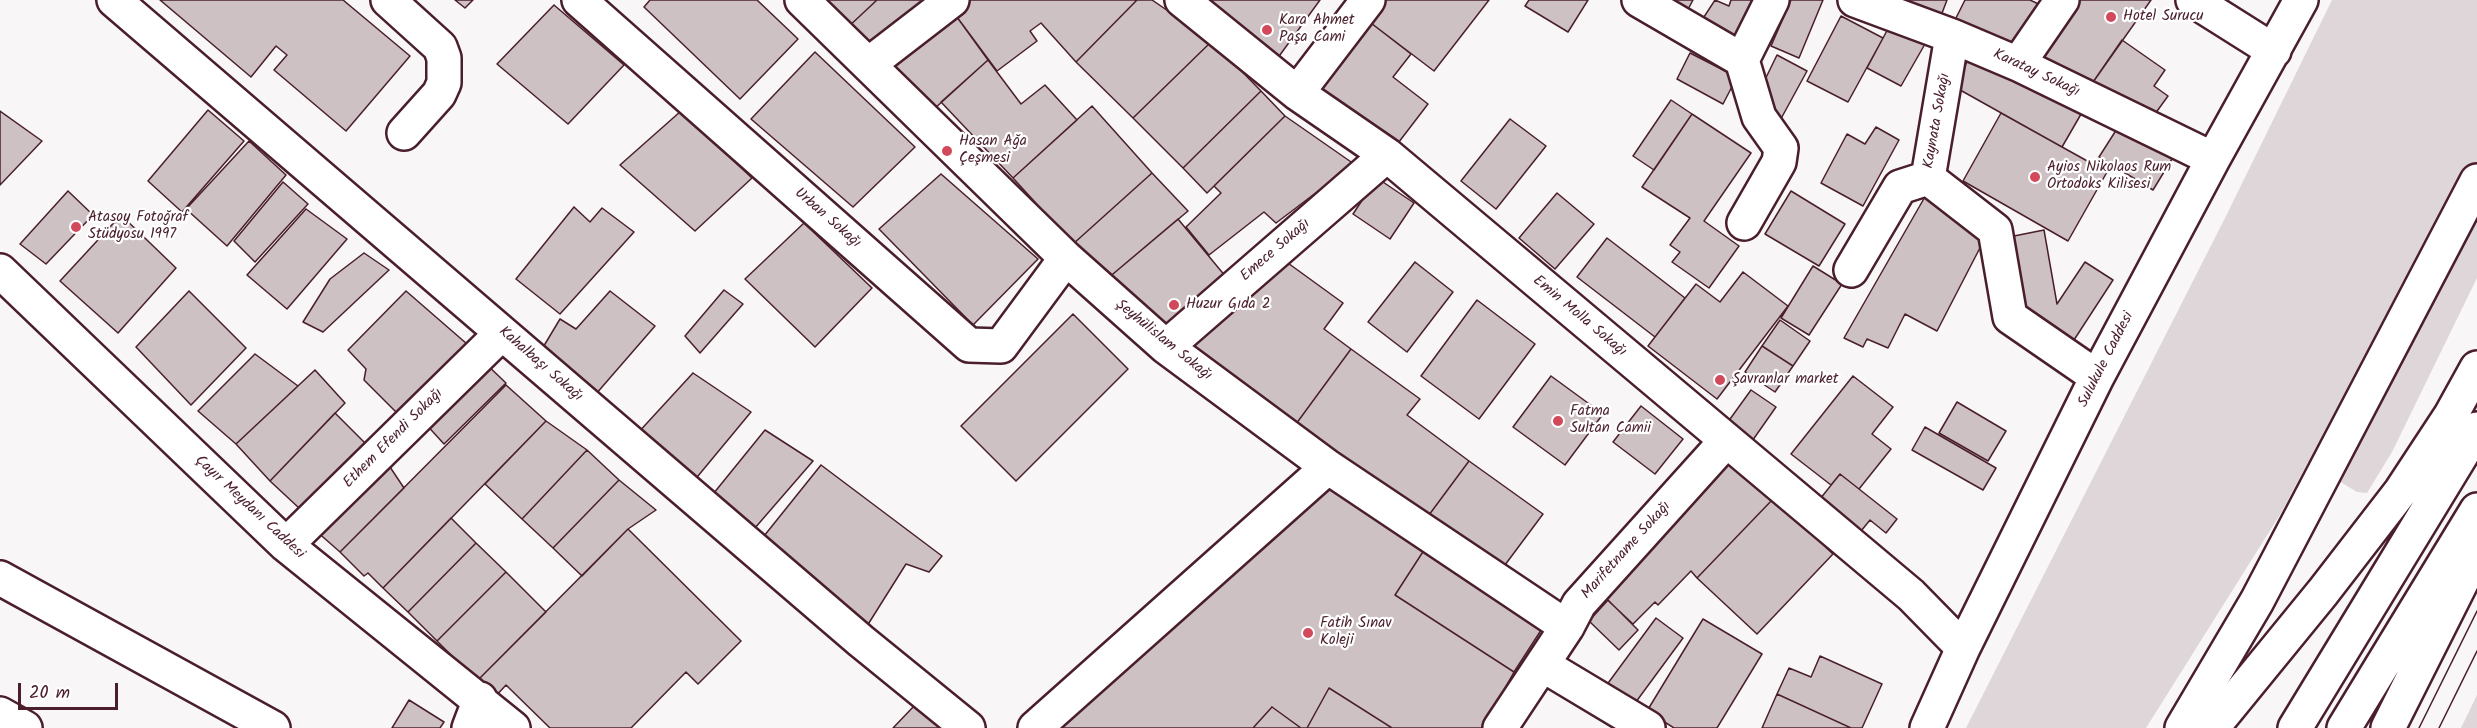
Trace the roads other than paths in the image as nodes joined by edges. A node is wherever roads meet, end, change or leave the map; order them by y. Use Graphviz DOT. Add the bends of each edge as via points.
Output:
graph roads {
  1 [pos="114,0"];
  2 [pos="388,0"];
  3 [pos="579,0"];
  4 [pos="802,0"];
  5 [pos="952,0"];
  6 [pos="1182,0"];
  7 [pos="1368,0"];
  8 [pos="1639,0"];
  9 [pos="1772,0"];
  10 [pos="1855,0"];
  11 [pos="2062,0"];
  12 [pos="2193,0"];
  13 [pos="2301,0"];
  14 [pos="1952,36"];
  15 [pos="2274,51"];
  16 [pos="1742,60"];
  17 [pos="870,64"];
  18 [pos="2018,64"];
  19 [pos="1297,93"];
  20 [pos="404,133"];
  21 [pos="1387,155"];
  22 [pos="2213,159"];
  23 [pos="1928,178"];
  24 [pos="2477,180"];
  25 [pos="1744,224"];
  26 [pos="1066,258"];
  27 [pos="1851,270"];
  28 [pos="0,271"];
  29 [pos="502,333"];
  30 [pos="1166,347"];
  31 [pos="2477,368"];
  32 [pos="2097,377"];
  33 [pos="2477,429"];
  34 [pos="1726,441"];
  35 [pos="1328,467"];
  36 [pos="2477,510"];
  37 [pos="286,545"];
  38 [pos="2477,550"];
  39 [pos="0,578"];
  40 [pos="1567,627"];
  41 [pos="1963,648"];
  42 [pos="1543,665"];
  43 [pos="0,714"];
  44 [pos="474,714"];
  45 [pos="26,728"];
  46 [pos="273,728"];
  47 [pos="513,728"];
  48 [pos="968,728"];
  49 [pos="1035,728"];
  50 [pos="1500,728"];
  51 [pos="1648,728"];
  52 [pos="1927,728"];
  53 [pos="2182,728"];
  54 [pos="2212,728"];
  55 [pos="2295,728"];
  56 [pos="2344,728"];
  57 [pos="2388,728"];
  1 -- 29 [label="street, Kahalbaşı Sokağı"];
  2 -- 20 [label="street" via="440,47 444,58 444,83 439,94"];
  3 -- 26 [label="street, Urban Sokağı" via="969,345 1001,346"];
  4 -- 17 [label="street, Şeyhülislam Sokağı"];
  5 -- 17 [label="street"];
  6 -- 19 [label="street, Emin Molla Sokağı"];
  7 -- 19 [label="street"];
  8 -- 16 [label="street"];
  9 -- 16 [label="street"];
  10 -- 14 [label="street, Karatay Sokağı"];
  11 -- 18 [label="street"];
  12 -- 15 [label="street"];
  13 -- 15 [label="street, Sulukule Caddesi"];
  14 -- 18 [label="street, Karatay Sokağı"];
  14 -- 23 [label="street, Kaynata Sokağı"];
  15 -- 22 [label="street, Sulukule Caddesi"];
  16 -- 25 [label="street" via="1759,117 1781,148 1779,162"];
  17 -- 26 [label="street, Şeyhülislam Sokağı"];
  18 -- 22 [label="street, Karatay Sokağı"];
  19 -- 21 [label="street, Emin Molla Sokağı"];
  21 -- 30 [label="street, Emece Sokağı"];
  21 -- 34 [label="street, Emin Molla Sokağı"];
  22 -- 32 [label="street, Sulukule Caddesi"];
  23 -- 27 [label="street" via="1900,187"];
  23 -- 32 [label="street, Kaynata Sokağı" via="1995,230 2010,317"];
  24 -- 53 [label="street" via="2257,601"];
  26 -- 30 [label="street, Şeyhülislam Sokağı"];
  28 -- 37 [label="street, Çayır Meydanı Caddesi"];
  29 -- 37 [label="street, Ethem Efendi Sokağı"];
  29 -- 48 [label="street, Kahalbaşı Sokağı"];
  30 -- 35 [label="street, Şeyhülislam Sokağı"];
  31 -- 54 [label="street" via="2401,491"];
  32 -- 41 [label="street, Sulukule Caddesi"];
  33 -- 55 [label="street"];
  34 -- 40 [label="street, Marifetname Sokağı" via="1579,604"];
  34 -- 41 [label="street, Emin Molla Sokağı" via="1911,595"];
  35 -- 40 [label="street, Şeyhülislam Sokağı"];
  35 -- 49 [label="street"];
  36 -- 56 [label="street"];
  37 -- 44 [label="street, Çayır Meydanı Caddesi"];
  38 -- 57 [label="street"];
  39 -- 46 [label="street"];
  40 -- 42 [label="street, Marifetname Sokağı"];
  41 -- 52 [label="street, Sulukule Caddesi"];
  42 -- 50 [label="street, Marifetname Sokağı"];
  42 -- 51 [label="street"];
  43 -- 45 [label="street"];
  44 -- 47 [label="street, Çayır Meydanı Caddesi"];
}
